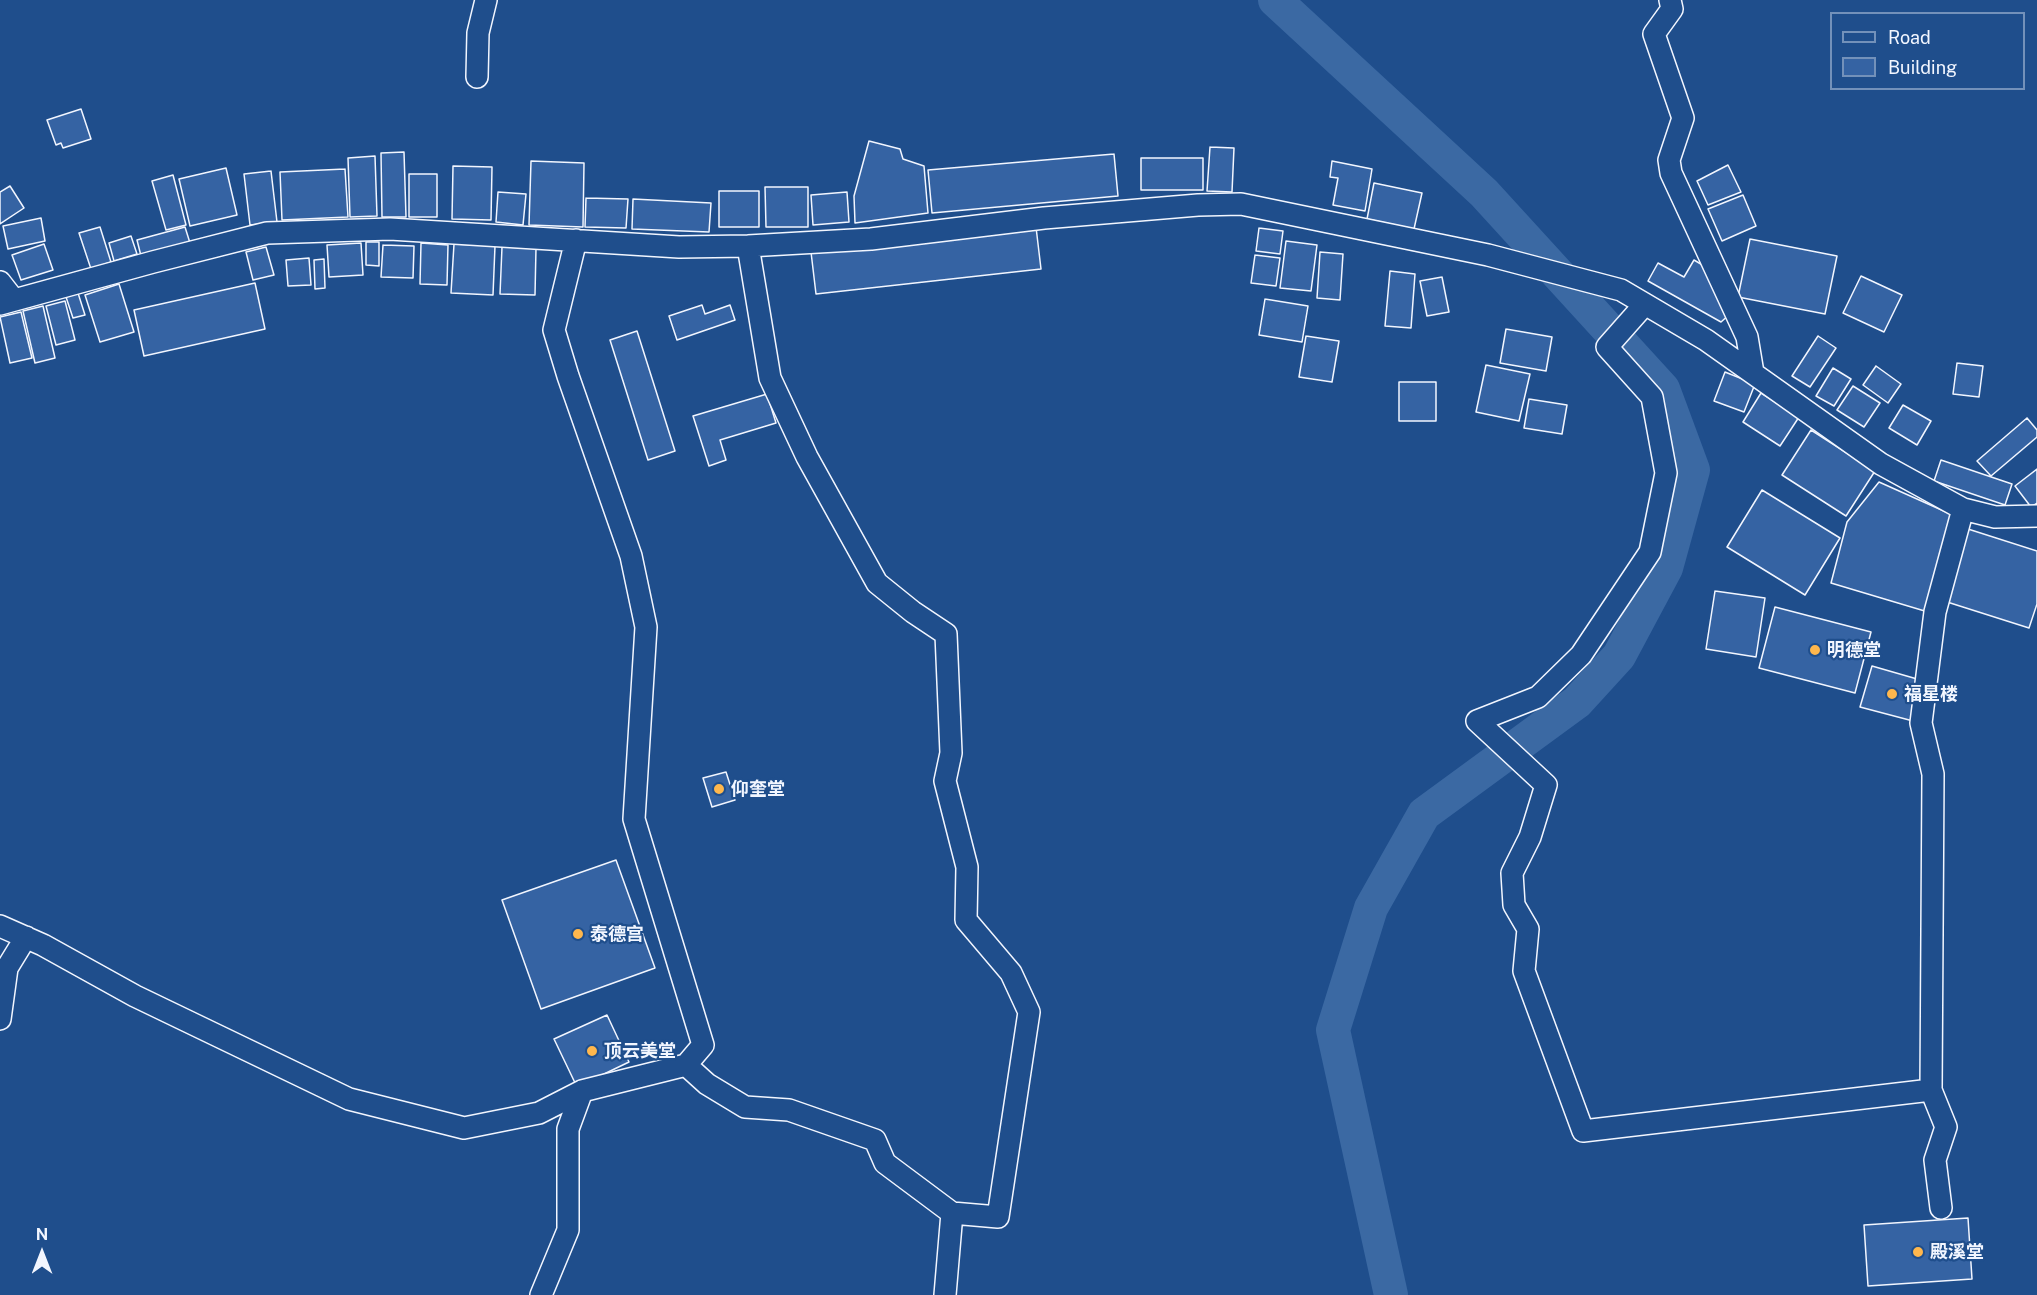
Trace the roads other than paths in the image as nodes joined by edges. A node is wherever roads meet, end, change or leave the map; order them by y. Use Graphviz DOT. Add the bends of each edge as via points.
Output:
graph roads {
  1 [pos="486,0"];
  2 [pos="1670,0"];
  3 [pos="477,77"];
  4 [pos="576,240"];
  5 [pos="748,246"];
  6 [pos="0,282"];
  7 [pos="7,302"];
  8 [pos="1640,310"];
  9 [pos="1753,373"];
  10 [pos="1963,509"];
  11 [pos="2037,516"];
  12 [pos="0,926"];
  13 [pos="26,937"];
  14 [pos="0,1019"];
  15 [pos="686,1065"];
  16 [pos="1931,1090"];
  17 [pos="582,1091"];
  18 [pos="1941,1208"];
  19 [pos="952,1213"];
  20 [pos="541,1295"];
  21 [pos="945,1295"];
  1 -- 3 [label="street" via="478,33"];
  2 -- 9 [label="street" via="1672,9 1654,33 1683,118 1669,160 1671,173 1747,337"];
  4 -- 5 [label="street" via="679,247"];
  4 -- 7 [label="street" via="390,229 267,233"];
  4 -- 15 [label="street" via="554,330 631,556 646,627 634,819 703,1045"];
  5 -- 8 [label="street" via="871,239 1044,218 1241,204 1488,255 1621,291"];
  5 -- 19 [label="street" via="771,378 807,457 877,583 946,634 951,753 945,781 967,867 966,920 1011,973 1029,1012 998,1217"];
  6 -- 7 [label="street"];
  8 -- 9 [label="street" via="1706,340"];
  8 -- 16 [label="street" via="1607,347 1652,397 1666,473 1650,552 1581,655 1538,697 1476,721 1546,785 1530,837 1512,873 1514,905 1528,930 1524,971 1583,1131"];
  9 -- 10 [label="street" via="1881,464"];
  10 -- 11 [label="street" via="1995,516"];
  10 -- 16 [label="street" via="1935,612 1921,723 1933,774"];
  12 -- 13 [label="street"];
  13 -- 14 [label="street" via="7,968"];
  13 -- 17 [label="street" via="135,996 349,1099 464,1128 538,1113"];
  15 -- 17 [label="street"];
  15 -- 19 [label="street" via="707,1084 745,1107 789,1110 875,1140 885,1163"];
  16 -- 18 [label="street" via="1946,1127 1935,1160"];
  17 -- 20 [label="street" via="568,1129 568,1230"];
  19 -- 21 [label="street"];
}
